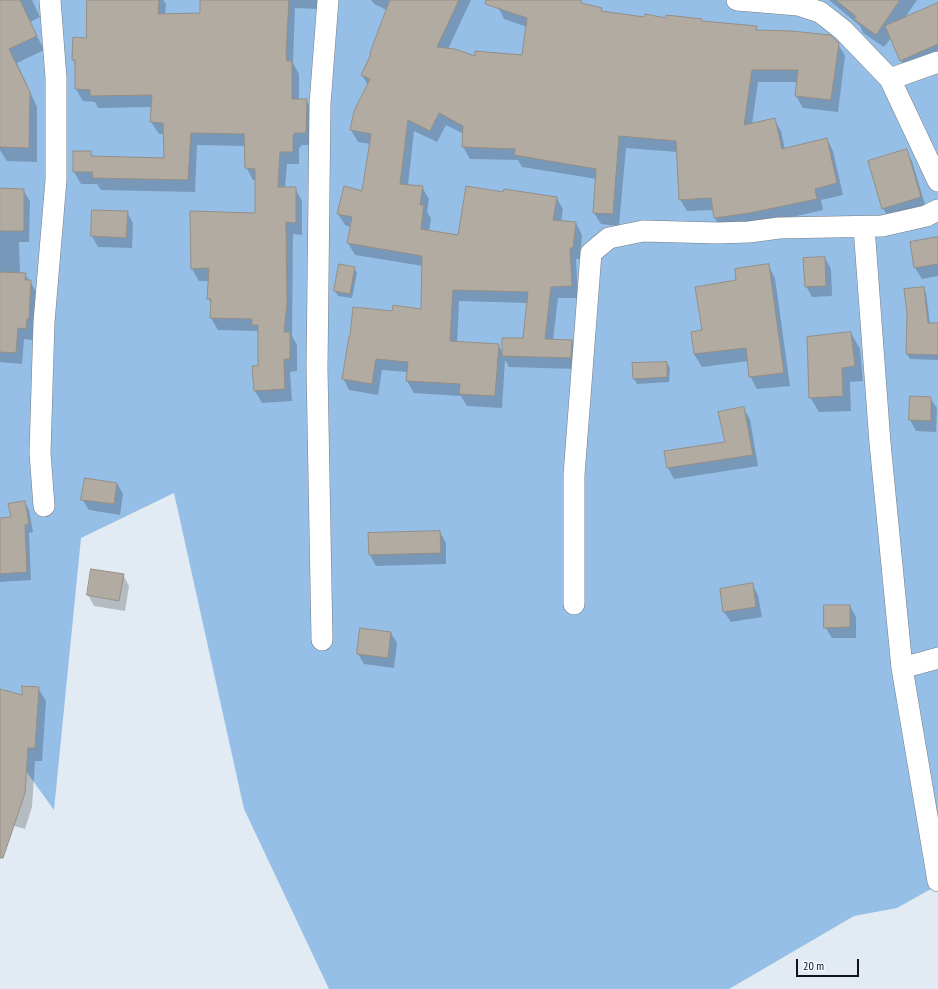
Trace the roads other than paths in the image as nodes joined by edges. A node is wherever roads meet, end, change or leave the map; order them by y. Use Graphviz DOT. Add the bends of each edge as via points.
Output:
graph roads {
  1 [pos="50,0"];
  2 [pos="328,0"];
  3 [pos="737,0"];
  4 [pos="938,62"];
  5 [pos="890,80"];
  6 [pos="938,181"];
  7 [pos="938,210"];
  8 [pos="864,226"];
  9 [pos="44,506"];
  10 [pos="574,604"];
  11 [pos="322,640"];
  12 [pos="938,658"];
  13 [pos="902,668"];
  14 [pos="938,881"];
  1 -- 9 [label="street" via="56,78 56,145 43,361 40,453"];
  2 -- 11 [label="street" via="320,104 317,368"];
  3 -- 5 [label="street" via="798,5 820,12 843,30"];
  4 -- 5 [label="street"];
  5 -- 6 [label="street"];
  7 -- 8 [label="street" via="911,220 882,226"];
  8 -- 10 [label="street" via="779,228 718,233 643,231 609,238 591,253 574,475"];
  8 -- 13 [label="street" via="880,443"];
  12 -- 13 [label="street"];
  13 -- 14 [label="street"];
}
